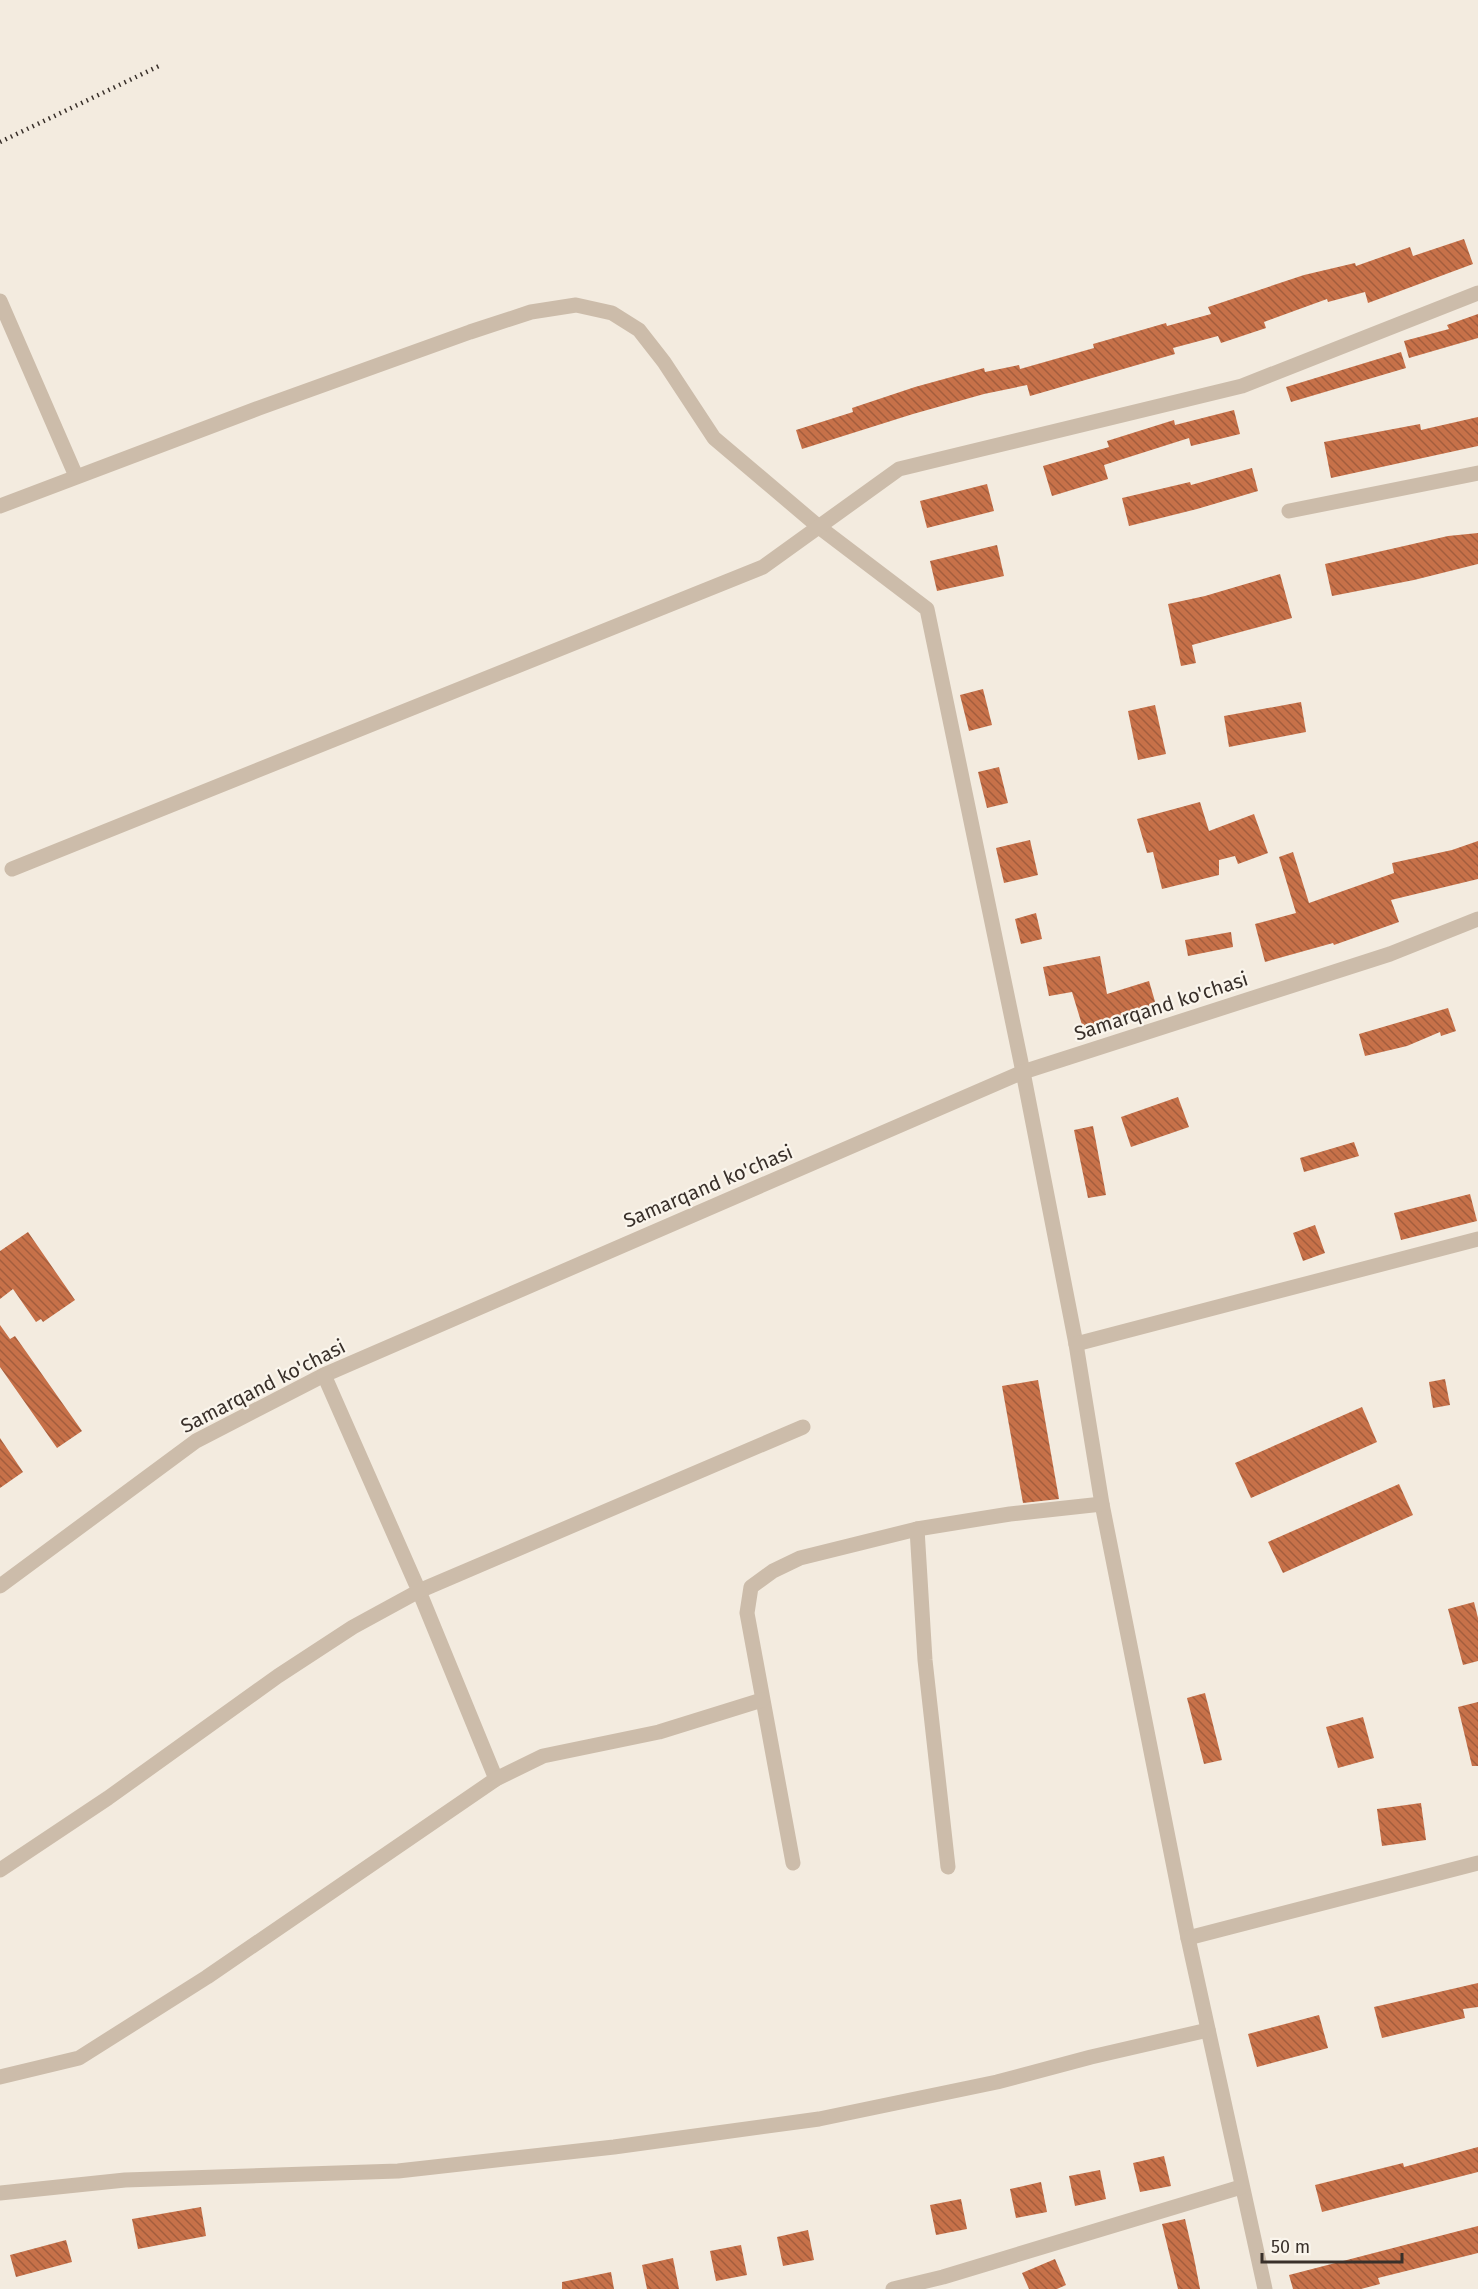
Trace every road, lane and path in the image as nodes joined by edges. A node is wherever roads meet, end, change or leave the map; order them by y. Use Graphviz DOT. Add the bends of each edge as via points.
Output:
graph roads {
  1 [pos="1478,293"];
  2 [pos="0,301"];
  3 [pos="1478,473"];
  4 [pos="76,476"];
  5 [pos="0,506"];
  6 [pos="1289,512"];
  7 [pos="819,527"];
  8 [pos="12,869"];
  9 [pos="1478,919"];
  10 [pos="1023,1072"];
  11 [pos="1478,1239"];
  12 [pos="1076,1344"];
  13 [pos="324,1375"];
  14 [pos="803,1427"];
  15 [pos="1102,1504"];
  16 [pos="916,1529"];
  17 [pos="0,1586"];
  18 [pos="419,1591"];
  19 [pos="762,1700"];
  20 [pos="496,1779"];
  21 [pos="793,1863"];
  22 [pos="1478,1863"];
  23 [pos="948,1867"];
  24 [pos="0,1870"];
  25 [pos="1188,1938"];
  26 [pos="1208,2030"];
  27 [pos="0,2078"];
  28 [pos="1241,2187"];
  29 [pos="0,2193"];
  30 [pos="894,2289"];
  31 [pos="1264,2289"];
  1 -- 7 [label="street" via="1242,386 899,469"];
  2 -- 4 [label="street"];
  3 -- 6 [label="street"];
  4 -- 5 [label="street"];
  4 -- 7 [label="street" via="480,329 531,312 576,305 612,313 639,330 714,438"];
  7 -- 8 [label="street" via="762,567"];
  7 -- 10 [label="street" via="927,609"];
  9 -- 10 [label="street, Samarqand ko'chasi" via="1390,954"];
  10 -- 12 [label="street"];
  10 -- 13 [label="street, Samarqand ko'chasi"];
  11 -- 12 [label="street"];
  12 -- 15 [label="street"];
  13 -- 17 [label="street, Samarqand ko'chasi" via="196,1441"];
  13 -- 18 [label="street"];
  14 -- 18 [label="street"];
  15 -- 16 [label="street"];
  15 -- 25 [label="street"];
  16 -- 19 [label="street" via="800,1558 751,1587 747,1613"];
  16 -- 23 [label="street" via="925,1660"];
  18 -- 20 [label="street"];
  18 -- 24 [label="street" via="353,1626"];
  19 -- 20 [label="street" via="658,1732 543,1756"];
  19 -- 21 [label="street"];
  20 -- 27 [label="street" via="207,1977 79,2058"];
  22 -- 25 [label="street"];
  25 -- 26 [label="street"];
  26 -- 28 [label="street"];
  26 -- 29 [label="street" via="997,2082 830,2116 648,2142 398,2171 124,2180"];
  28 -- 30 [label="street"];
  28 -- 31 [label="street"];
}
